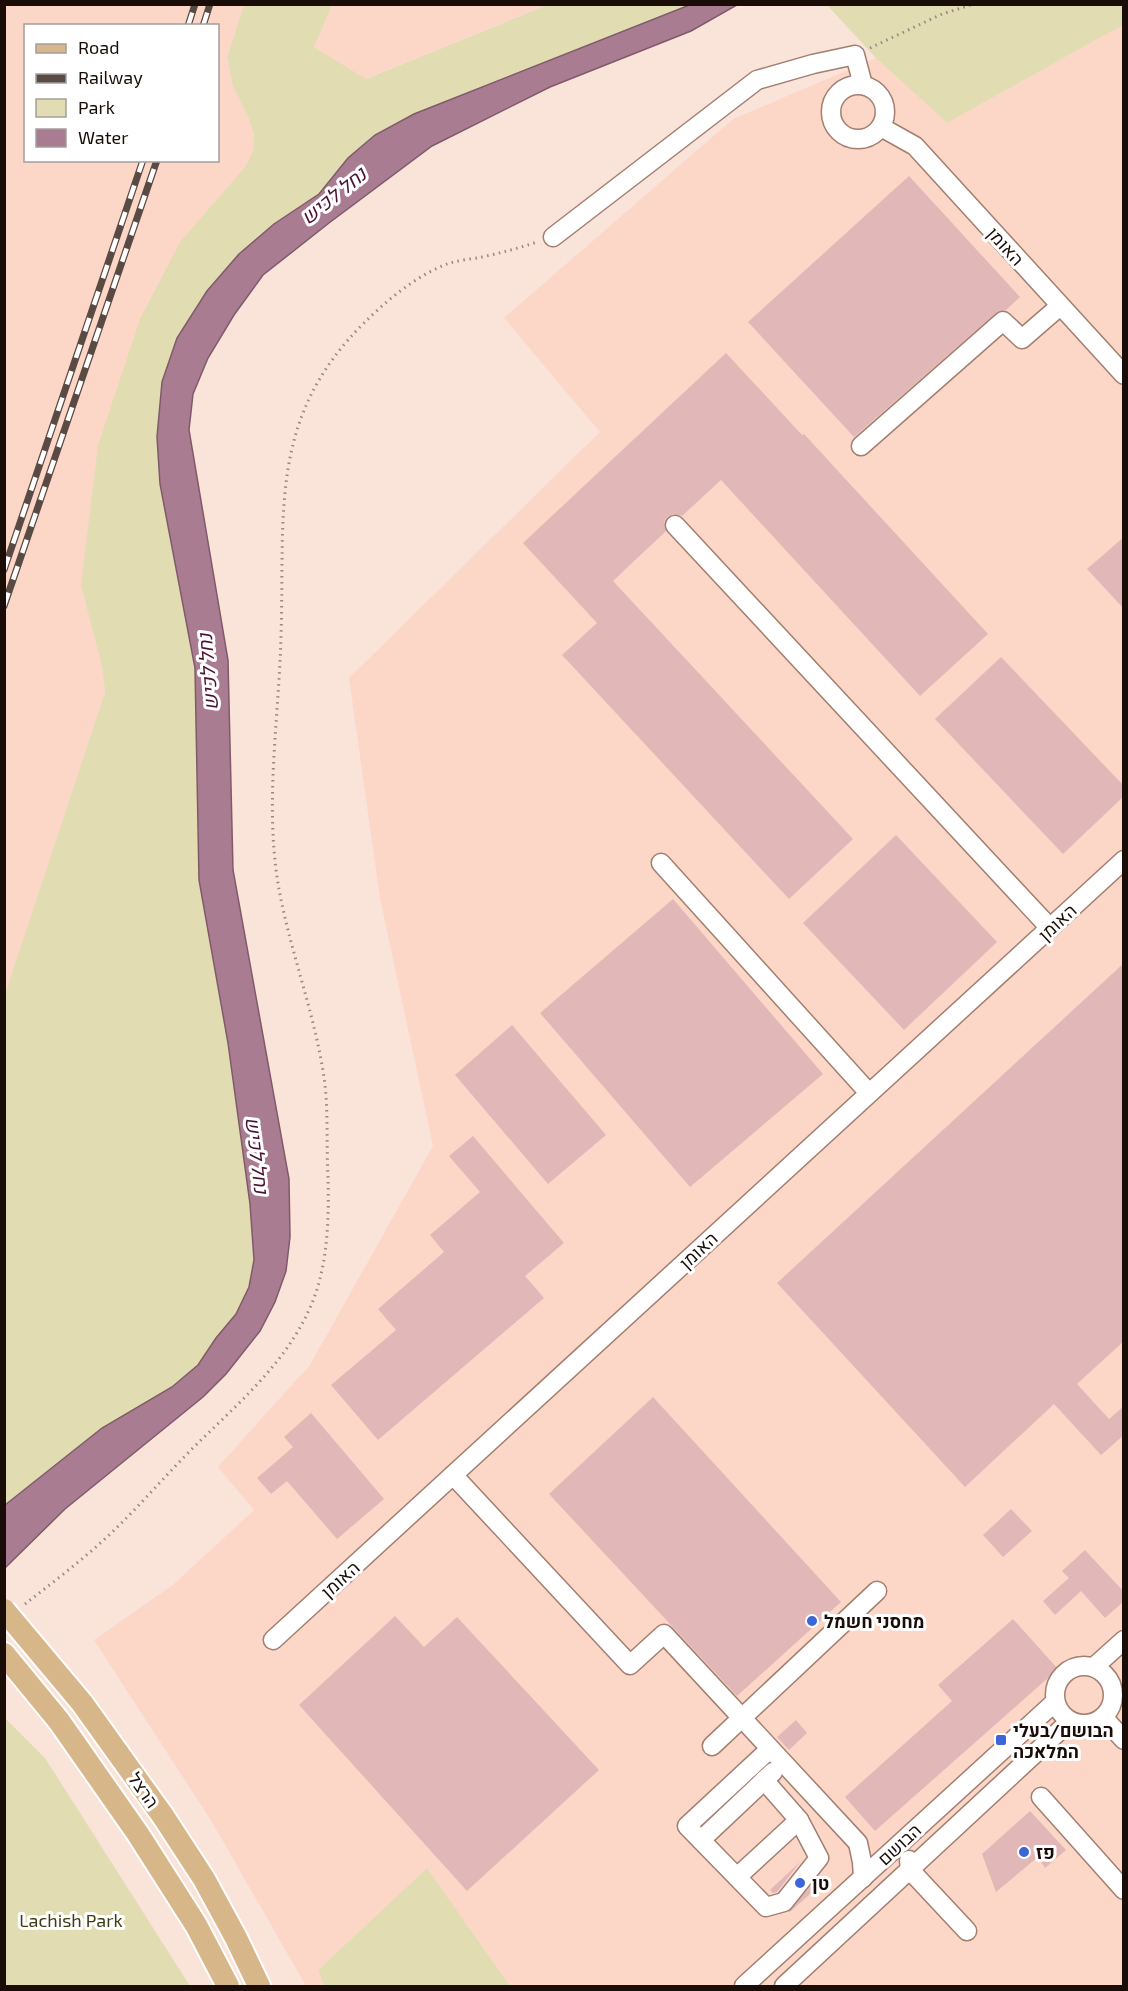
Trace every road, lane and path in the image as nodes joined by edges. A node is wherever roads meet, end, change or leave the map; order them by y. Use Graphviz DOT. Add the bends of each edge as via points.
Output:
graph roads {
  1 [pos="974,4"];
  2 [pos="855,55"];
  3 [pos="863,85"];
  4 [pos="881,126"];
  5 [pos="553,237"];
  6 [pos="1060,306"];
  7 [pos="1124,375"];
  8 [pos="861,446"];
  9 [pos="675,525"];
  10 [pos="1124,860"];
  11 [pos="662,864"];
  12 [pos="1050,928"];
  13 [pos="869,1093"];
  14 [pos="453,1474"];
  15 [pos="877,1591"];
  16 [pos="14,1608"];
  17 [pos="273,1640"];
  18 [pos="1124,1640"];
  19 [pos="4,1654"];
  20 [pos="1094,1667"];
  21 [pos="1117,1680"];
  22 [pos="1055,1702"];
  23 [pos="1103,1717"];
  24 [pos="742,1718"];
  25 [pos="1070,1720"];
  26 [pos="1124,1740"];
  27 [pos="712,1746"];
  28 [pos="770,1749"];
  29 [pos="783,1763"];
  30 [pos="764,1780"];
  31 [pos="1041,1797"];
  32 [pos="799,1820"];
  33 [pos="910,1834"];
  34 [pos="701,1840"];
  35 [pos="858,1843"];
  36 [pos="893,1850"];
  37 [pos="928,1853"];
  38 [pos="910,1870"];
  39 [pos="737,1877"];
  40 [pos="863,1878"];
  41 [pos="1124,1890"];
  42 [pos="939,1901"];
  43 [pos="967,1931"];
  44 [pos="228,1986"];
  45 [pos="259,1986"];
  46 [pos="744,1986"];
  47 [pos="784,1986"];
  1 -- 2 [label="path" via="942,14"];
  2 -- 3 [label="street"];
  2 -- 5 [label="street" via="757,80"];
  3 -- 4 [label="street" via="872,88 883,101 885,118"];
  3 -- 4 [label="street" via="838,93 831,119 850,138 867,138"];
  4 -- 6 [label="street, האומן" via="915,146"];
  5 -- 16 [label="path" via="449,263 408,286 350,337 327,366 297,428 288,462 283,508 273,798 275,866 324,1076 329,1213 325,1256 314,1297 278,1362 106,1538"];
  6 -- 7 [label="street, האומן"];
  6 -- 8 [label="street" via="1022,339 1002,321"];
  9 -- 12 [label="street"];
  10 -- 12 [label="street, האומן"];
  11 -- 13 [label="street"];
  12 -- 13 [label="street, האומן"];
  13 -- 14 [label="street, האומן"];
  14 -- 17 [label="street, האומן"];
  14 -- 24 [label="street" via="630,1665 663,1634"];
  15 -- 24 [label="street"];
  16 -- 45 [label="main road, הרצל, bridge" via="204,1879"];
  18 -- 20 [label="street"];
  19 -- 44 [label="main road, הרצל" via="59,1721 138,1834 196,1925"];
  20 -- 21 [label="street" via="1107,1678"];
  20 -- 22 [label="street" via="1077,1666 1063,1674 1054,1692"];
  21 -- 23 [label="street" via="1112,1702"];
  22 -- 25 [label="street" via="1060,1713"];
  22 -- 33 [label="street, הבושם"];
  23 -- 25 [label="street" via="1087,1724"];
  23 -- 26 [label="street"];
  24 -- 27 [label="street"];
  24 -- 28 [label="street"];
  25 -- 37 [label="street, הבושם"];
  28 -- 29 [label="street"];
  28 -- 34 [label="street" via="687,1826"];
  29 -- 30 [label="street"];
  29 -- 35 [label="street"];
  30 -- 32 [label="street"];
  30 -- 34 [label="street"];
  31 -- 41 [label="street"];
  32 -- 39 [label="street"];
  32 -- 39 [label="street" via="819,1858 784,1902 766,1907"];
  33 -- 36 [label="street, הבושם"];
  33 -- 38 [label="street"];
  34 -- 39 [label="street"];
  35 -- 36 [label="street"];
  35 -- 40 [label="street"];
  36 -- 40 [label="street, הבושם"];
  37 -- 38 [label="street, הבושם"];
  37 -- 42 [label="street"];
  38 -- 42 [label="street"];
  38 -- 47 [label="street, הבושם"];
  40 -- 46 [label="street, הבושם"];
  42 -- 43 [label="street"];
}
